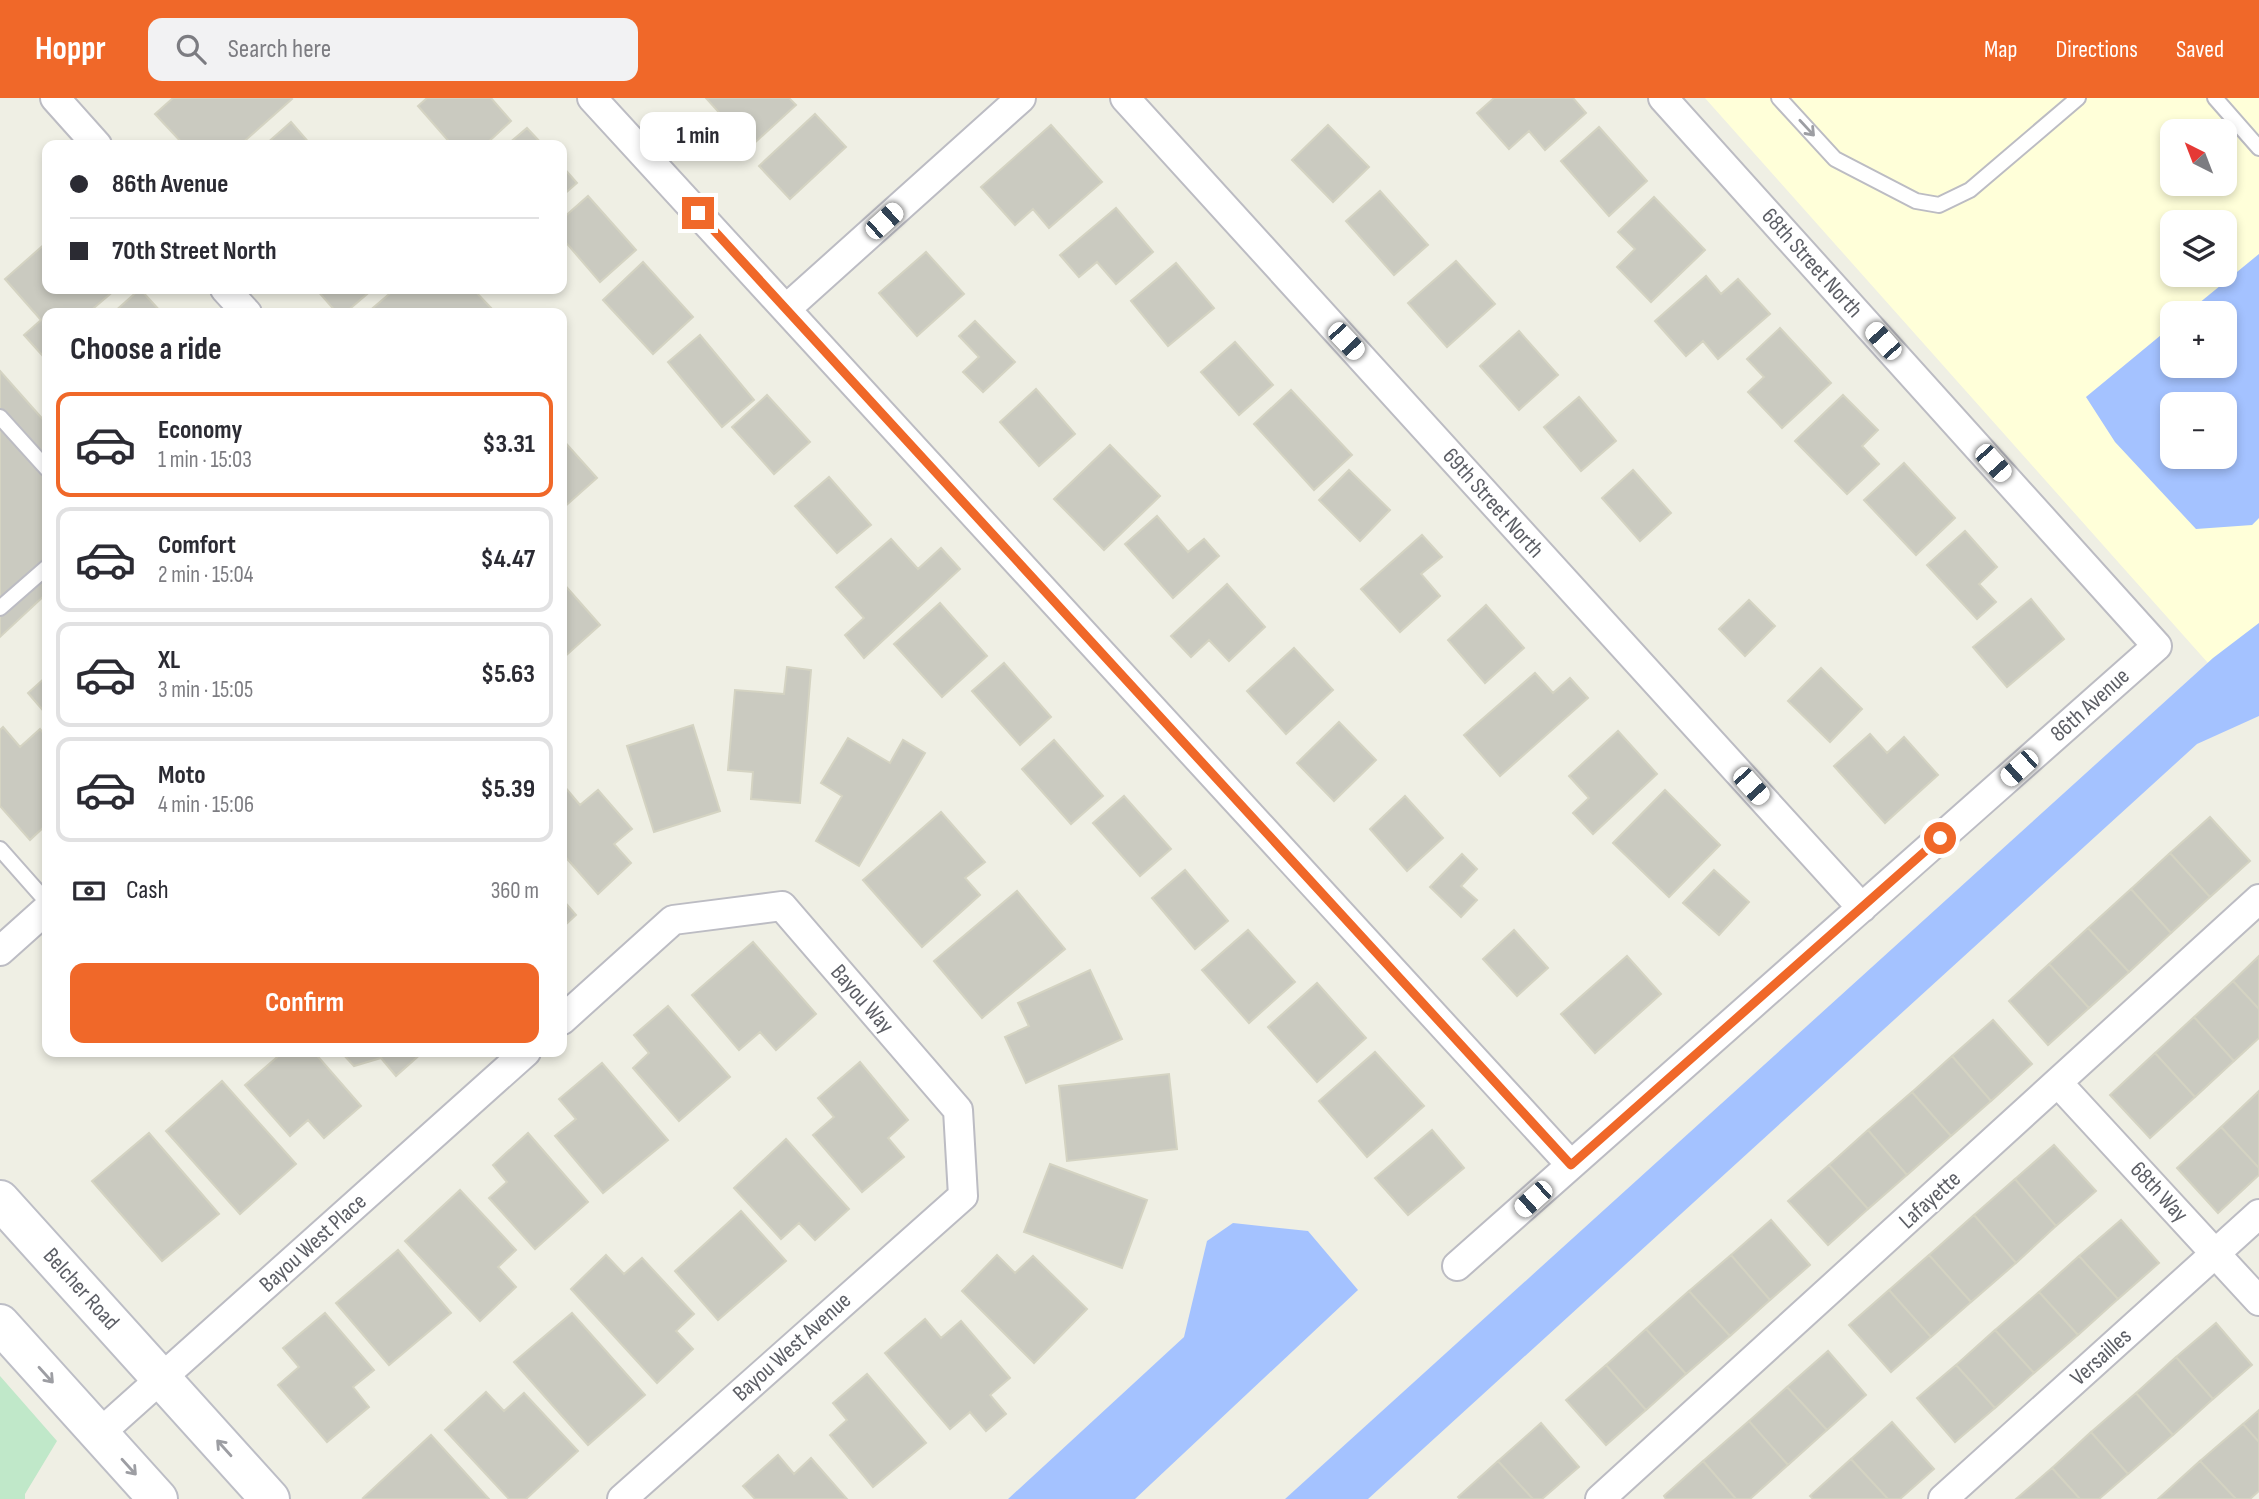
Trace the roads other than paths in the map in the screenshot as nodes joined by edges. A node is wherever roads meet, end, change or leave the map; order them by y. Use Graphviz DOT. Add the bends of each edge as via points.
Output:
graph roads {
  1 [pos="55,98"];
  2 [pos="592,98"];
  3 [pos="1021,98"];
  4 [pos="1125,98"];
  5 [pos="1663,98"];
  6 [pos="1779,98"];
  7 [pos="2078,98"];
  8 [pos="2215,98"];
  9 [pos="93,140"];
  10 [pos="2259,148"];
  11 [pos="230,294"];
  12 [pos="242,308"];
  13 [pos="786,309"];
  14 [pos="0,417"];
  15 [pos="42,463"];
  16 [pos="42,571"];
  17 [pos="0,608"];
  18 [pos="2157,646"];
  19 [pos="0,849"];
  20 [pos="42,896"];
  21 [pos="2259,899"];
  22 [pos="1861,908"];
  23 [pos="42,913"];
  24 [pos="0,951"];
  25 [pos="567,1015"];
  26 [pos="520,1057"];
  27 [pos="2058,1083"];
  28 [pos="1571,1165"];
  29 [pos="963,1196"];
  30 [pos="0,1200"];
  31 [pos="2259,1214"];
  32 [pos="2216,1254"];
  33 [pos="1457,1266"];
  34 [pos="2259,1301"];
  35 [pos="5,1339"];
  36 [pos="161,1378"];
  37 [pos="99,1434"];
  38 [pos="158,1499"];
  39 [pos="270,1499"];
  40 [pos="622,1499"];
  41 [pos="1600,1499"];
  42 [pos="1943,1499"];
  1 -- 9 [label="street"];
  2 -- 13 [label="street"];
  3 -- 13 [label="street"];
  4 -- 22 [label="street, 69th Street North"];
  5 -- 18 [label="street, 68th Street North"];
  6 -- 7 [label="lane, one-way" via="1835,159 1916,201 1939,205 1970,190"];
  8 -- 10 [label="lane"];
  11 -- 12 [label="street"];
  13 -- 28 [label="street"];
  14 -- 15 [label="lane"];
  16 -- 17 [label="lane"];
  18 -- 22 [label="street, 86th Avenue"];
  19 -- 20 [label="lane"];
  21 -- 27 [label="street, Lafayette"];
  22 -- 28 [label="street, 86th Avenue"];
  23 -- 24 [label="street"];
  25 -- 29 [label="street, Bayou Way" via="673,920 782,906 958,1110"];
  26 -- 36 [label="street, Bayou West Place"];
  27 -- 32 [label="street, 68th Way"];
  27 -- 41 [label="street, Lafayette"];
  28 -- 33 [label="street, 86th Avenue"];
  29 -- 40 [label="street, Bayou West Avenue"];
  30 -- 36 [label="main road, Belcher Road"];
  31 -- 32 [label="street, Versailles"];
  32 -- 34 [label="street, 68th Way"];
  32 -- 42 [label="street, Versailles"];
  35 -- 37 [label="main road, one-way"];
  36 -- 37 [label="street, Bayou West Place"];
  39 -- 36 [label="main road, Belcher Road, one-way"];
  37 -- 38 [label="main road, one-way"];
}
